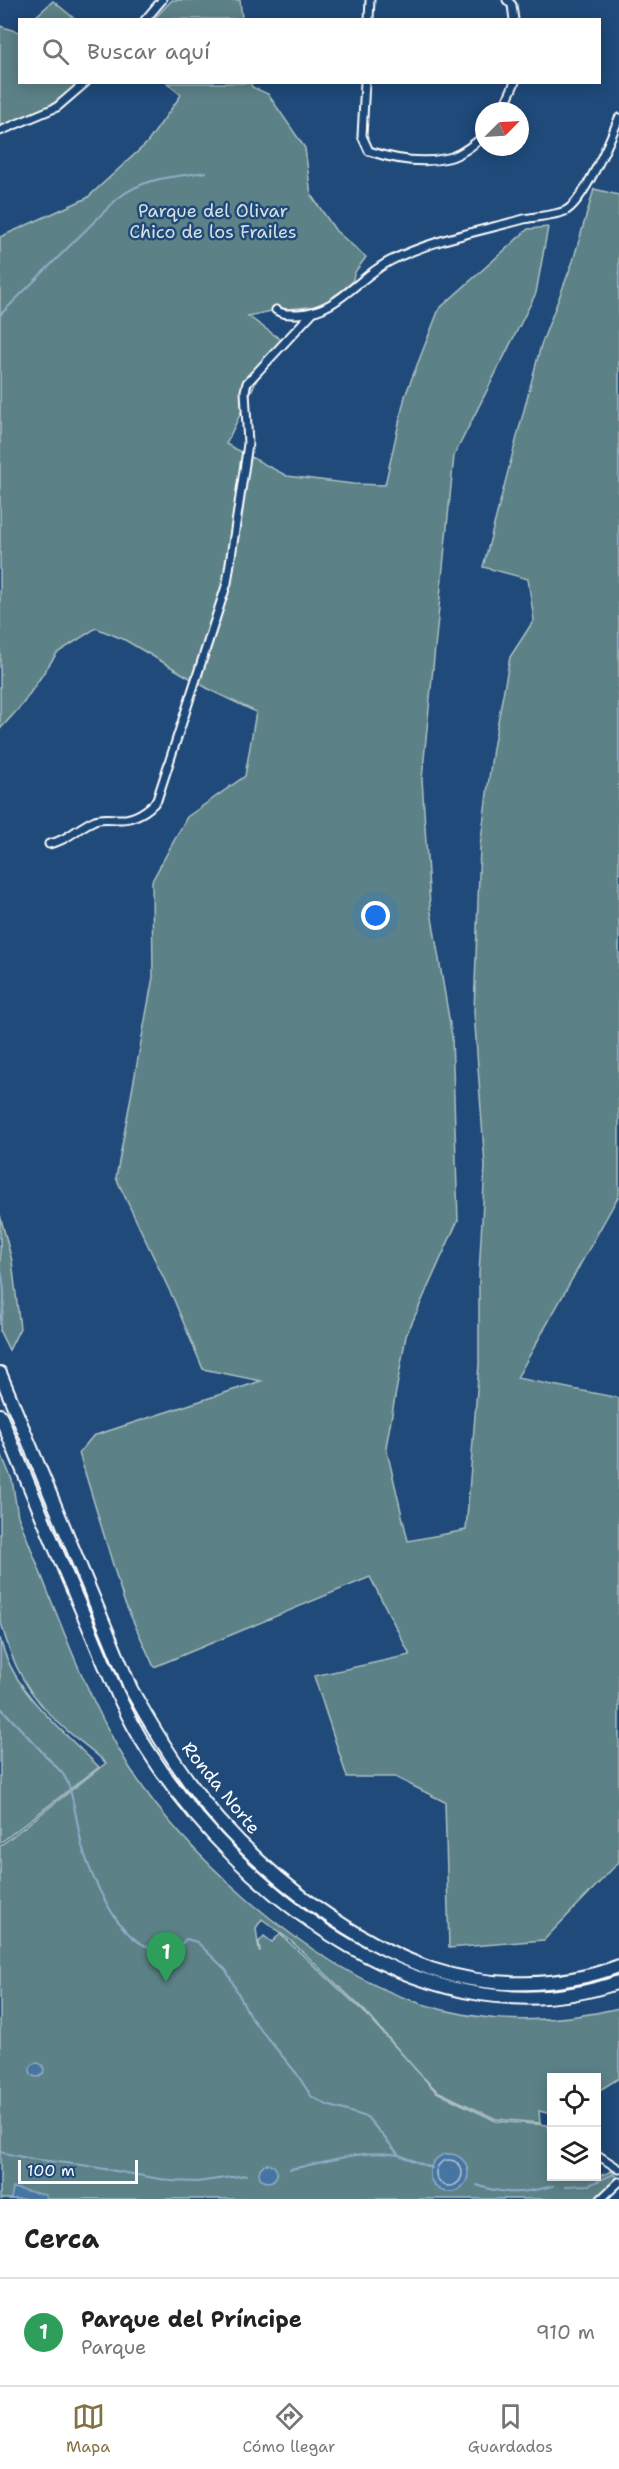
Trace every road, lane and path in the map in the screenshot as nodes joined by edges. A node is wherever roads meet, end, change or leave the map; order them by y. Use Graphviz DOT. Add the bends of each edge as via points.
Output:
graph roads {
  1 [pos="162,0"];
  2 [pos="370,0"];
  3 [pos="507,0"];
  4 [pos="147,18"];
  5 [pos="369,18"];
  6 [pos="514,18"];
  7 [pos="84,84"];
  8 [pos="365,84"];
  9 [pos="514,84"];
  10 [pos="506,102"];
  11 [pos="619,118"];
  12 [pos="0,131"];
  13 [pos="475,144"];
  14 [pos="276,310"];
  15 [pos="313,312"];
  16 [pos="49,844"];
  17 [pos="0,1373"];
  18 [pos="0,1415"];
  19 [pos="619,1966"];
  20 [pos="619,1982"];
  21 [pos="601,2157"];
  22 [pos="619,2169"];
  23 [pos="619,2182"];
  24 [pos="601,2199"];
  1 -- 4 [label="street"];
  2 -- 5 [label="street"];
  3 -- 6 [label="street"];
  7 -- 12 [label="street" via="57,107"];
  8 -- 13 [label="street" via="362,136 369,151 417,160 449,158"];
  9 -- 10 [label="street"];
  11 -- 15 [label="street" via="582,193 564,211 411,250 377,268 326,308"];
  14 -- 15 [label="street" via="282,314"];
  15 -- 16 [label="street" via="245,392 248,444 227,583 157,800 133,817 98,819 62,841"];
  17 -- 19 [label="highway, Ronda Norte" via="131,1689 196,1792 248,1850 339,1922 432,1969 493,1982 523,1983 551,1982"];
  18 -- 20 [label="highway, Ronda Norte" via="90,1630 146,1747 181,1799 239,1863 300,1915 336,1939 402,1972 442,1986 482,1995 540,1997"];
  21 -- 22 [label="street"];
  23 -- 24 [label="street"];
}
